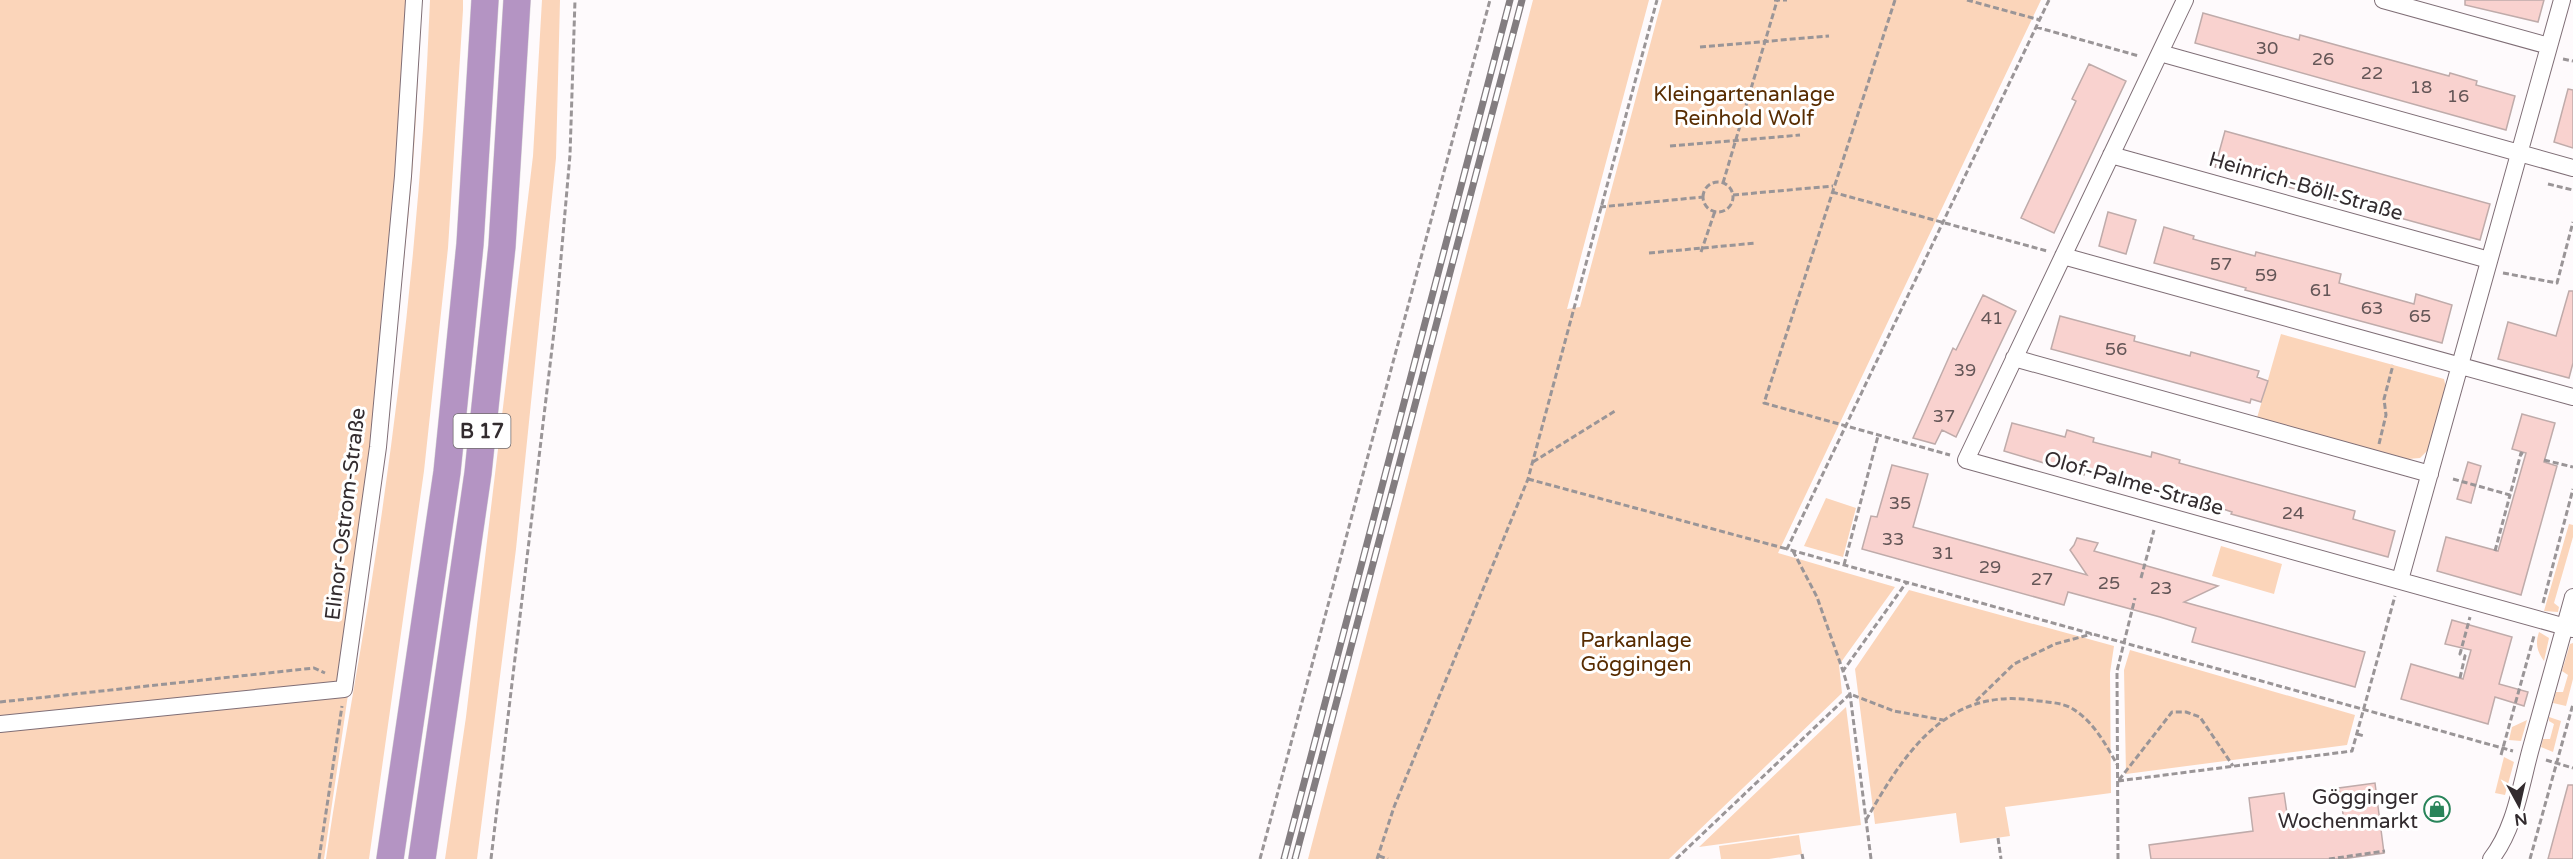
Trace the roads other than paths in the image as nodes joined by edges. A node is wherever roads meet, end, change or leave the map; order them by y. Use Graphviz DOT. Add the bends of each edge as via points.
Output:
graph roads {
  1 [pos="414,0"];
  2 [pos="485,0"];
  3 [pos="517,0"];
  4 [pos="2185,0"];
  5 [pos="2383,0"];
  6 [pos="2562,0"];
  7 [pos="2549,46"];
  8 [pos="2158,57"];
  9 [pos="2519,153"];
  10 [pos="2111,154"];
  11 [pos="2573,168"];
  12 [pos="2063,256"];
  13 [pos="2488,264"];
  14 [pos="2014,358"];
  15 [pos="2460,366"];
  16 [pos="2573,397"];
  17 [pos="2430,474"];
  18 [pos="2400,580"];
  19 [pos="2573,597"];
  20 [pos="2569,628"];
  21 [pos="0,724"];
  22 [pos="390,859"];
  23 [pos="422,859"];
  24 [pos="2491,859"];
  1 -- 21 [label="street, Elinor-Ostrom-Straße" via="403,176 378,447 344,689"];
  2 -- 22 [label="highway, B 17" via="470,244 447,472"];
  3 -- 23 [label="highway, B 17" via="502,246 478,473"];
  4 -- 8 [label="street"];
  5 -- 7 [label="street"];
  6 -- 7 [label="street"];
  7 -- 9 [label="street"];
  8 -- 9 [label="street"];
  8 -- 10 [label="street"];
  9 -- 11 [label="street"];
  9 -- 13 [label="street"];
  10 -- 12 [label="street"];
  10 -- 13 [label="street, Heinrich-Böll-Straße"];
  12 -- 14 [label="street"];
  12 -- 15 [label="street"];
  13 -- 15 [label="street"];
  14 -- 17 [label="street"];
  14 -- 18 [label="street, Olof-Palme-Straße" via="1966,460"];
  15 -- 16 [label="street"];
  15 -- 17 [label="street"];
  17 -- 18 [label="street"];
  18 -- 20 [label="street, Olof-Palme-Straße"];
  19 -- 20 [label="street"];
  20 -- 24 [label="street" via="2506,834"];
}
